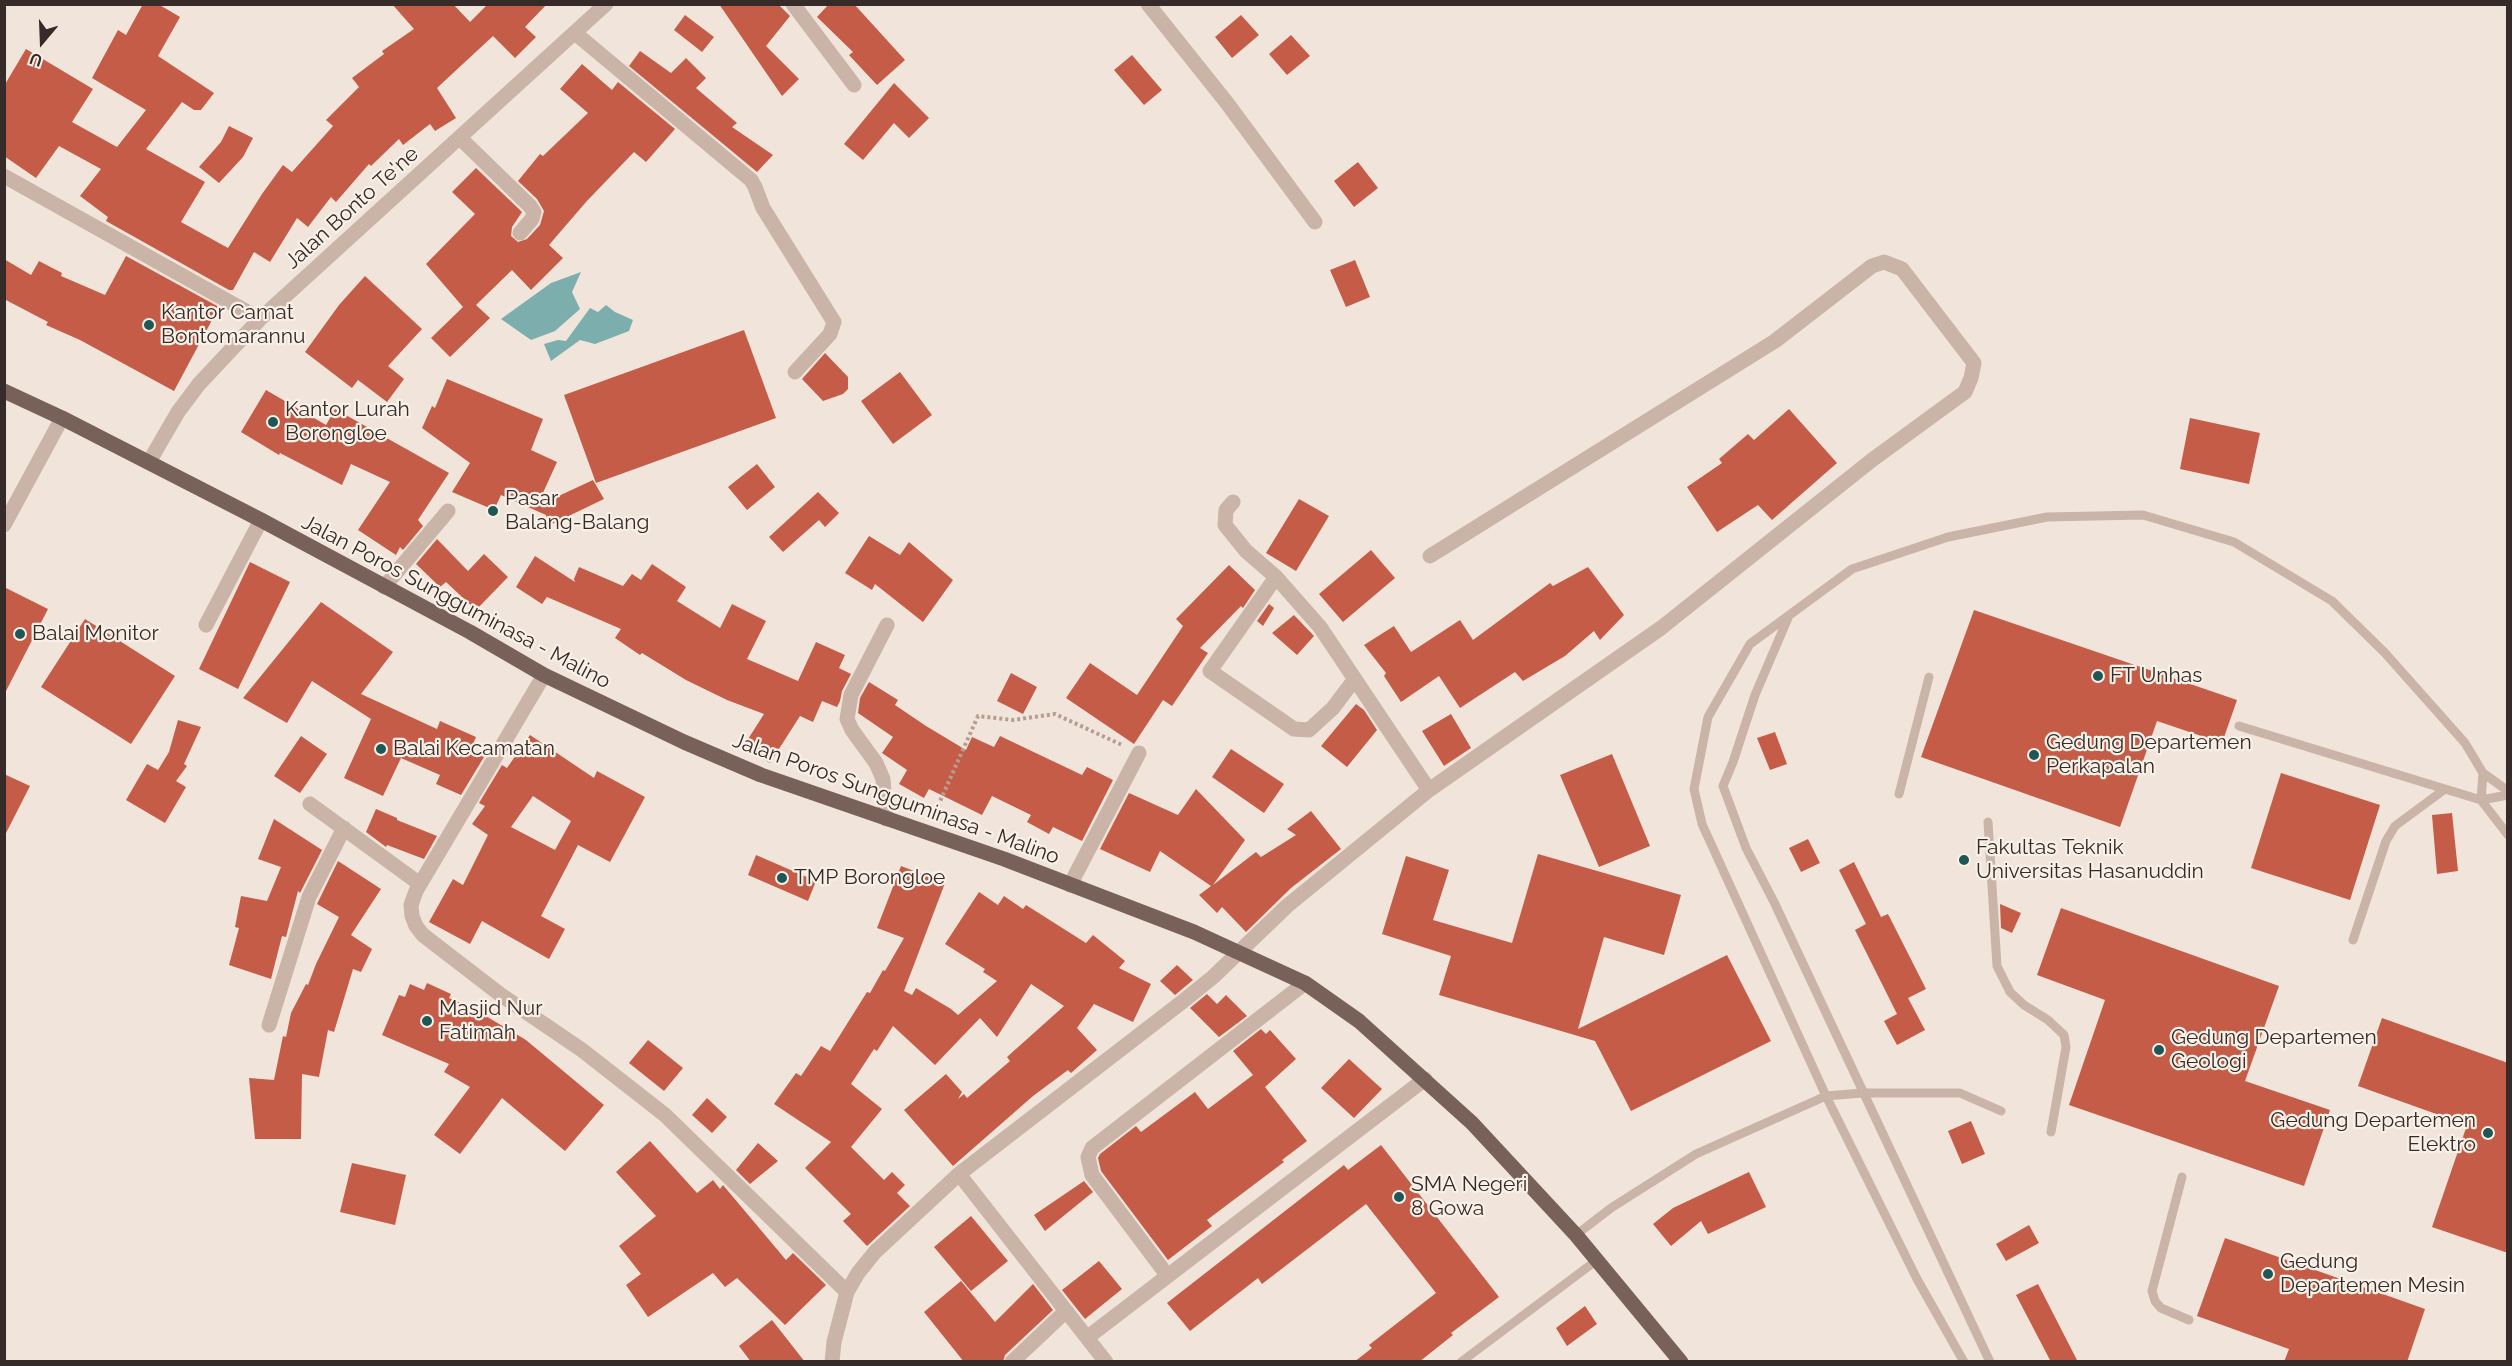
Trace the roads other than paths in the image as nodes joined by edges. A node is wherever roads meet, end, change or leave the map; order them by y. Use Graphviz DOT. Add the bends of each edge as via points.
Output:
graph roads {
  1 [pos="606,4"];
  2 [pos="793,4"];
  3 [pos="1148,4"];
  4 [pos="575,33"];
  5 [pos="854,85"];
  6 [pos="460,138"];
  7 [pos="4,176"];
  8 [pos="1315,222"];
  9 [pos="520,233"];
  10 [pos="260,319"];
  11 [pos="795,372"];
  12 [pos="4,391"];
  13 [pos="62,418"];
  14 [pos="149,462"];
  15 [pos="1233,502"];
  16 [pos="448,511"];
  17 [pos="261,520"];
  18 [pos="4,525"];
  19 [pos="1430,556"];
  20 [pos="1276,577"];
  21 [pos="384,587"];
  22 [pos="1788,618"];
  23 [pos="206,625"];
  24 [pos="887,625"];
  25 [pos="544,675"];
  26 [pos="1929,677"];
  27 [pos="1354,680"];
  28 [pos="2239,726"];
  29 [pos="1139,753"];
  30 [pos="2483,773"];
  31 [pos="2445,789"];
  32 [pos="1429,790"];
  33 [pos="2508,793"];
  34 [pos="1899,794"];
  35 [pos="2481,800"];
  36 [pos="310,804"];
  37 [pos="886,819"];
  38 [pos="1988,822"];
  39 [pos="345,828"];
  40 [pos="2508,835"];
  41 [pos="420,884"];
  42 [pos="1070,885"];
  43 [pos="2353,940"];
  44 [pos="1239,951"];
  45 [pos="1305,983"];
  46 [pos="269,1025"];
  47 [pos="1425,1079"];
  48 [pos="1862,1092"];
  49 [pos="1826,1096"];
  50 [pos="2001,1111"];
  51 [pos="2051,1132"];
  52 [pos="959,1174"];
  53 [pos="2182,1177"];
  54 [pos="1576,1235"];
  55 [pos="1597,1260"];
  56 [pos="1167,1275"];
  57 [pos="847,1292"];
  58 [pos="1066,1311"];
  59 [pos="2189,1320"];
  60 [pos="1088,1337"];
  61 [pos="832,1362"];
  62 [pos="1012,1362"];
  63 [pos="1106,1362"];
  64 [pos="1461,1362"];
  65 [pos="1682,1362"];
  66 [pos="1964,1362"];
  67 [pos="1990,1362"];
  1 -- 4 [label="street, Jalan Bonto Te'ne"];
  2 -- 5 [label="street"];
  3 -- 8 [label="street"];
  4 -- 6 [label="street, Jalan Bonto Te'ne"];
  4 -- 11 [label="street" via="751,180 763,208 834,322 830,334"];
  6 -- 9 [label="street" via="534,212"];
  6 -- 10 [label="street, Jalan Bonto Te'ne"];
  7 -- 10 [label="street"];
  10 -- 14 [label="street, Jalan Bonto Te'ne" via="199,384"];
  12 -- 13 [label="main road, Jalan Poros Sungguminasa - Malino"];
  13 -- 14 [label="main road, Jalan Poros Sungguminasa - Malino"];
  13 -- 18 [label="street"];
  14 -- 17 [label="main road, Jalan Poros Sungguminasa - Malino"];
  15 -- 20 [label="street" via="1226,510 1225,525 1246,551"];
  16 -- 21 [label="street"];
  17 -- 21 [label="main road, Jalan Poros Sungguminasa - Malino"];
  17 -- 23 [label="street"];
  19 -- 32 [label="street" via="1775,341 1872,266 1884,262 1902,269 1974,363 1965,392 1863,467 1661,628"];
  20 -- 27 [label="street" via="1320,627"];
  20 -- 27 [label="street" via="1210,671 1294,729 1309,730 1333,708"];
  21 -- 25 [label="main road, Jalan Poros Sungguminasa - Malino"];
  22 -- 30 [label="lane" via="1852,569 1948,537 2047,517 2144,515 2234,542 2332,601 2385,653 2465,743"];
  22 -- 48 [label="lane" via="1723,786 1746,848"];
  22 -- 49 [label="lane" via="1750,644 1708,717 1694,789 1702,824"];
  24 -- 37 [label="street" via="851,694 847,719 883,779"];
  25 -- 37 [label="main road, Jalan Poros Sungguminasa - Malino" via="614,711 739,766"];
  25 -- 41 [label="street"];
  26 -- 34 [label="lane"];
  27 -- 32 [label="street"];
  28 -- 31 [label="lane"];
  29 -- 42 [label="street"];
  30 -- 33 [label="lane"];
  30 -- 35 [label="lane"];
  31 -- 35 [label="lane"];
  31 -- 43 [label="lane" via="2395,826 2386,841"];
  32 -- 44 [label="street" via="1287,906"];
  33 -- 35 [label="lane"];
  35 -- 40 [label="lane"];
  36 -- 39 [label="street"];
  37 -- 42 [label="main road, Jalan Poros Sungguminasa - Malino"];
  38 -- 51 [label="lane" via="1997,966 2010,992 2064,1035 2066,1047"];
  39 -- 41 [label="street"];
  39 -- 46 [label="street" via="309,897"];
  41 -- 57 [label="street" via="411,905 412,916 423,935 665,1115"];
  42 -- 44 [label="main road, Jalan Poros Sungguminasa - Malino"];
  44 -- 45 [label="main road, Jalan Poros Sungguminasa - Malino"];
  44 -- 52 [label="street" via="1182,1002"];
  45 -- 47 [label="main road, Jalan Poros Sungguminasa - Malino" via="1359,1021"];
  45 -- 56 [label="street" via="1092,1148 1088,1157 1092,1175"];
  47 -- 54 [label="main road, Jalan Poros Sungguminasa - Malino" via="1472,1123"];
  47 -- 56 [label="street"];
  48 -- 49 [label="lane"];
  48 -- 50 [label="lane" via="1960,1093"];
  48 -- 67 [label="lane"];
  49 -- 54 [label="lane" via="1696,1154"];
  49 -- 66 [label="lane" via="1917,1279"];
  52 -- 57 [label="street" via="875,1252"];
  52 -- 58 [label="street"];
  53 -- 59 [label="lane" via="2151,1291 2161,1308"];
  54 -- 55 [label="main road, Jalan Poros Sungguminasa - Malino"];
  55 -- 64 [label="lane"];
  55 -- 65 [label="main road, Jalan Poros Sungguminasa - Malino"];
  56 -- 60 [label="street"];
  57 -- 61 [label="street"];
  58 -- 60 [label="street"];
  58 -- 62 [label="street"];
  60 -- 63 [label="street"];
}
